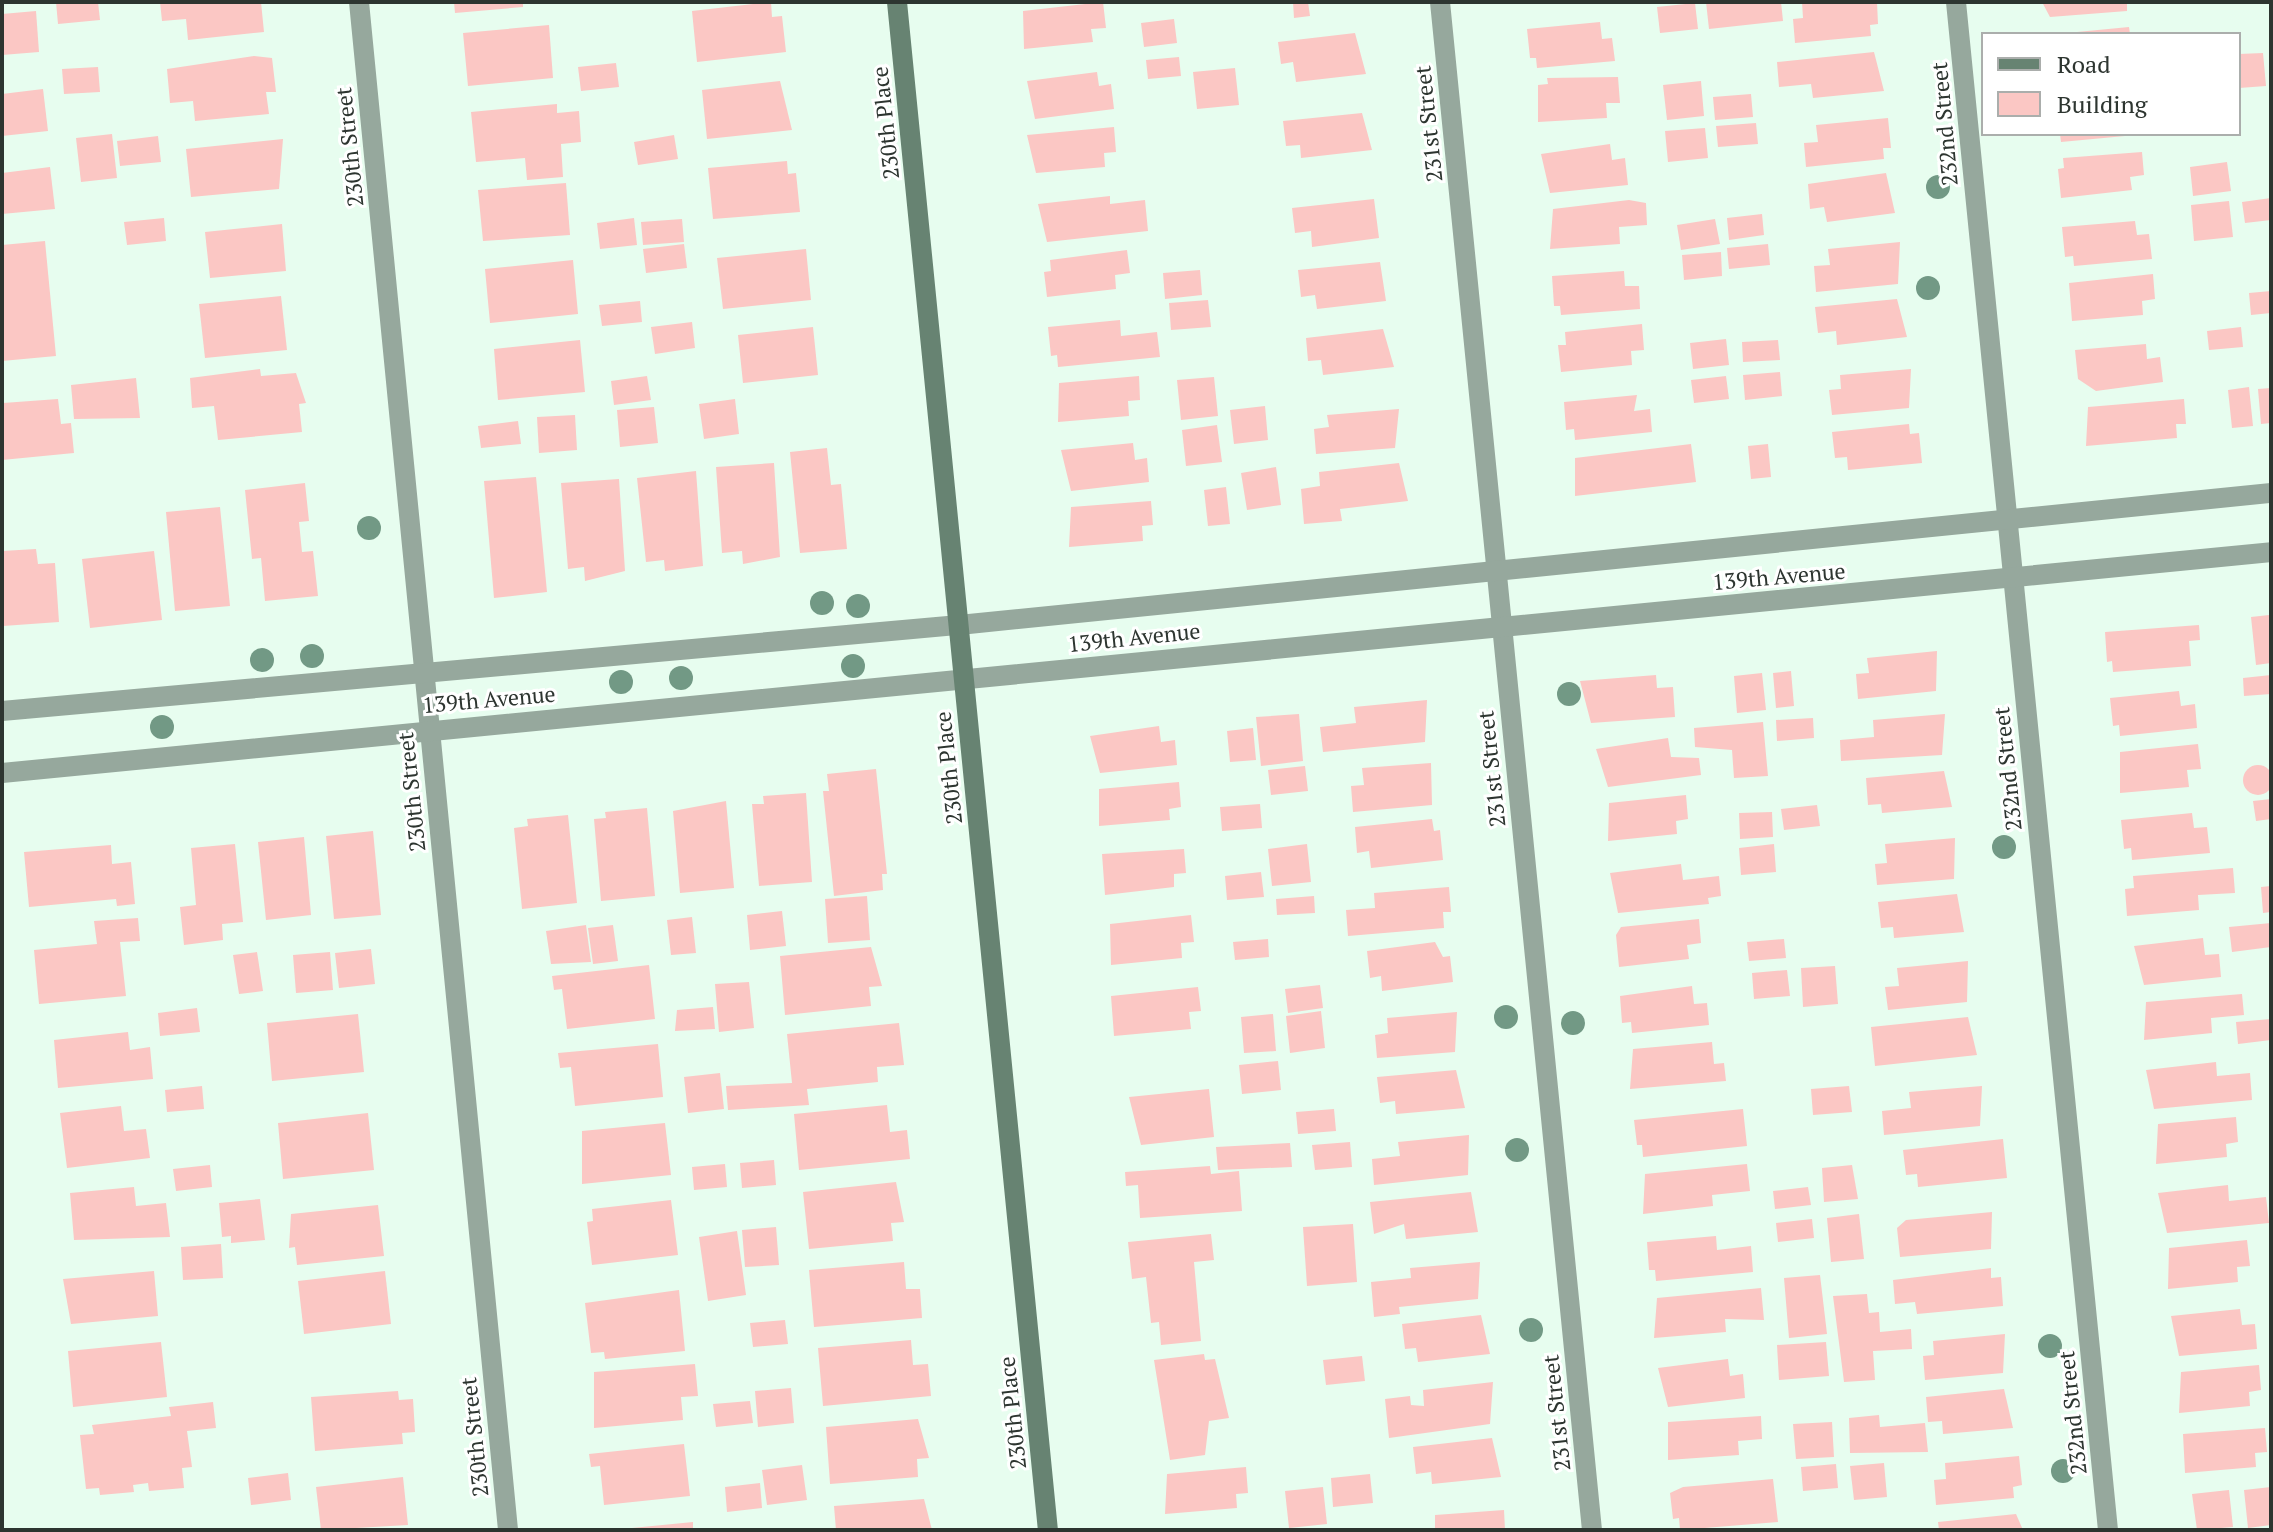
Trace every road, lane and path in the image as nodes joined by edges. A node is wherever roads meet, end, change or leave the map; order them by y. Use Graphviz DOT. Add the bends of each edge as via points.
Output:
graph roads {
  1 [pos="359,2"];
  2 [pos="897,2"];
  3 [pos="1440,2"];
  4 [pos="1956,2"];
  5 [pos="2271,493"];
  6 [pos="2006,515"];
  7 [pos="2271,552"];
  8 [pos="1495,567"];
  9 [pos="2012,579"];
  10 [pos="959,625"];
  11 [pos="1500,626"];
  12 [pos="423,671"];
  13 [pos="964,680"];
  14 [pos="2,711"];
  15 [pos="429,728"];
  16 [pos="2,773"];
  17 [pos="508,1530"];
  18 [pos="1048,1530"];
  19 [pos="1592,1530"];
  20 [pos="2108,1530"];
  1 -- 12 [label="street, 230th Street"];
  2 -- 10 [label="street, 230th Place"];
  3 -- 8 [label="street, 231st Street"];
  4 -- 6 [label="street, 232nd Street"];
  5 -- 6 [label="street, 139th Avenue"];
  6 -- 8 [label="street, 139th Avenue"];
  6 -- 9 [label="street, 232nd Street"];
  7 -- 9 [label="street, 139th Avenue"];
  8 -- 10 [label="street, 139th Avenue"];
  8 -- 11 [label="street, 231st Street"];
  9 -- 11 [label="street, 139th Avenue"];
  9 -- 20 [label="street, 232nd Street"];
  10 -- 12 [label="street, 139th Avenue"];
  10 -- 13 [label="street, 230th Place"];
  11 -- 13 [label="street, 139th Avenue"];
  11 -- 19 [label="street, 231st Street"];
  12 -- 14 [label="street, 139th Avenue"];
  12 -- 15 [label="street, 230th Street"];
  13 -- 15 [label="street, 139th Avenue"];
  13 -- 18 [label="street, 230th Place"];
  15 -- 16 [label="street, 139th Avenue"];
  15 -- 17 [label="street, 230th Street"];
}
